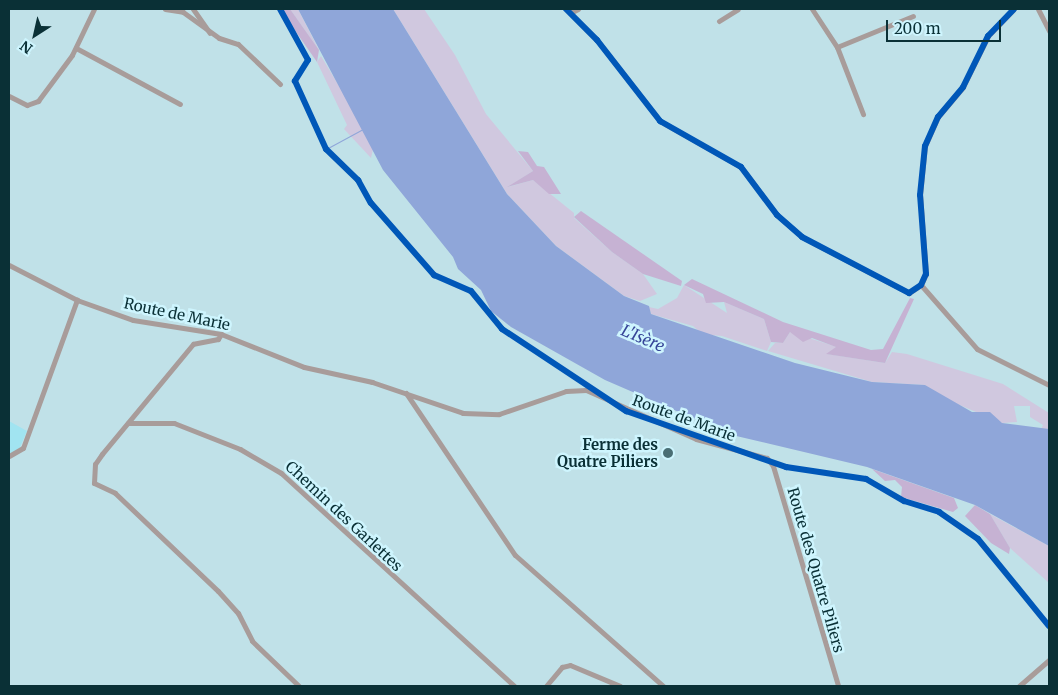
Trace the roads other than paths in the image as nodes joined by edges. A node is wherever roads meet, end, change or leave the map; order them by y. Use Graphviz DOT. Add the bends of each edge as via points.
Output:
graph roads {
  1 [pos="94,9"];
  2 [pos="165,9"];
  3 [pos="193,9"];
  4 [pos="578,9"];
  5 [pos="738,9"];
  6 [pos="812,9"];
  7 [pos="1014,9"];
  8 [pos="1038,9"];
  9 [pos="568,11"];
  10 [pos="914,16"];
  11 [pos="719,21"];
  12 [pos="1049,31"];
  13 [pos="210,33"];
  14 [pos="837,47"];
  15 [pos="76,48"];
  16 [pos="280,84"];
  17 [pos="9,96"];
  18 [pos="180,104"];
  19 [pos="863,114"];
  20 [pos="9,265"];
  21 [pos="921,285"];
  22 [pos="77,300"];
  23 [pos="221,334"];
  24 [pos="1049,385"];
  25 [pos="406,392"];
  26 [pos="128,423"];
  27 [pos="9,456"];
  28 [pos="770,461"];
  29 [pos="1049,660"];
  30 [pos="299,686"];
  31 [pos="514,686"];
  32 [pos="546,686"];
  33 [pos="620,686"];
  34 [pos="663,686"];
  35 [pos="838,686"];
  36 [pos="1019,686"];
  1 -- 15 [label="street"];
  2 -- 13 [label="street" via="184,12"];
  3 -- 13 [label="street"];
  4 -- 9 [label="street"];
  5 -- 11 [label="street"];
  6 -- 14 [label="street"];
  7 -- 21 [label="street" via="988,36 963,87 938,117 925,146 920,195 926,274"];
  8 -- 12 [label="street"];
  9 -- 21 [label="street" via="606,51 647,110 747,172 777,215 796,232 908,292"];
  10 -- 14 [label="street"];
  13 -- 16 [label="street" via="238,44"];
  14 -- 19 [label="street"];
  15 -- 17 [label="street" via="34,104"];
  15 -- 18 [label="street"];
  20 -- 22 [label="street, Route de Marie"];
  21 -- 24 [label="street" via="977,348"];
  22 -- 23 [label="street, Route de Marie" via="133,320"];
  22 -- 27 [label="street" via="23,448"];
  23 -- 25 [label="street, Route de Marie" via="304,367"];
  23 -- 26 [label="street" via="218,340 193,344"];
  25 -- 28 [label="street, Route de Marie" via="481,415 586,390 696,439"];
  25 -- 34 [label="street" via="515,555"];
  26 -- 30 [label="street" via="95,464 96,486 115,493 218,591 238,613 252,641"];
  26 -- 31 [label="street, Chemin des Garlettes" via="174,423 240,449 281,473"];
  28 -- 35 [label="street, Route des Quatre Piliers"];
  29 -- 36 [label="street"];
  32 -- 33 [label="street" via="562,667 570,665"];
}
